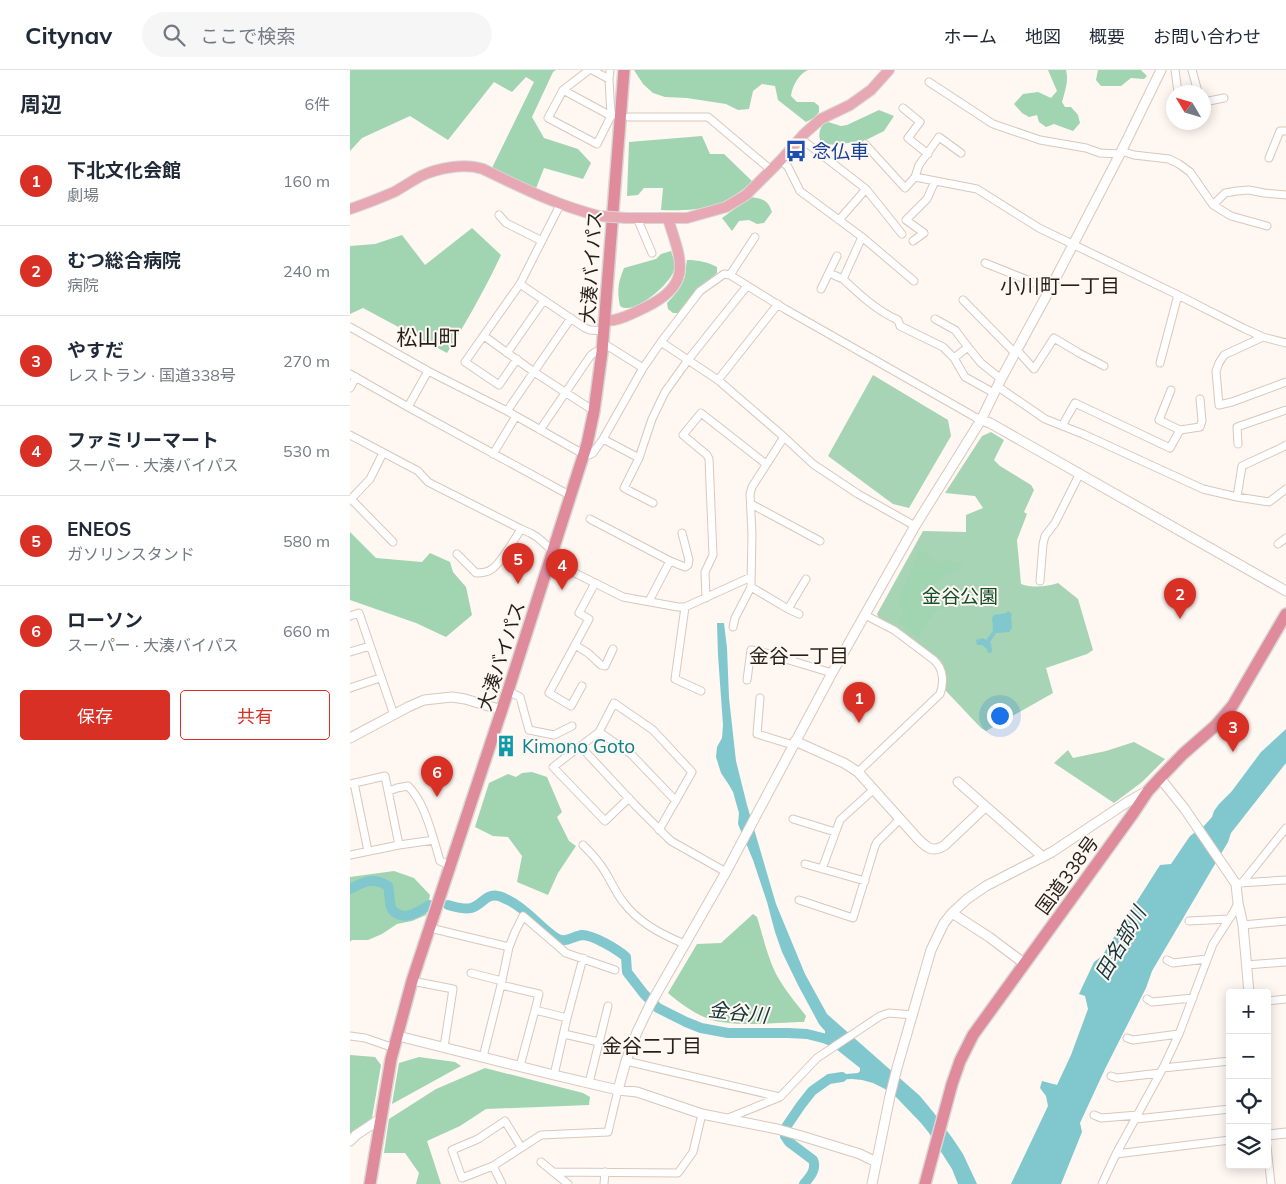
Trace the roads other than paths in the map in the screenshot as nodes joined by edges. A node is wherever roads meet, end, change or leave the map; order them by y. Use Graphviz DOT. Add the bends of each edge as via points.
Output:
graph roads {
  1 [pos="590,70"];
  2 [pos="610,70"];
  3 [pos="624,70"];
  4 [pos="889,70"];
  5 [pos="1161,70"];
  6 [pos="1175,70"];
  7 [pos="1192,70"];
  8 [pos="609,79"];
  9 [pos="929,82"];
  10 [pos="1177,85"];
  11 [pos="1196,85"];
  12 [pos="564,90"];
  13 [pos="1224,98"];
  14 [pos="1211,101"];
  15 [pos="903,108"];
  16 [pos="612,116"];
  17 [pos="629,117"];
  18 [pos="1286,131"];
  19 [pos="800,138"];
  20 [pos="865,144"];
  21 [pos="961,152"];
  22 [pos="1121,152"];
  23 [pos="928,154"];
  24 [pos="1269,158"];
  25 [pos="781,160"];
  26 [pos="771,170"];
  27 [pos="915,177"];
  28 [pos="935,181"];
  29 [pos="866,189"];
  30 [pos="1286,195"];
  31 [pos="560,205"];
  32 [pos="1213,205"];
  33 [pos="350,210"];
  34 [pos="499,215"];
  35 [pos="637,218"];
  36 [pos="668,218"];
  37 [pos="839,220"];
  38 [pos="1267,226"];
  39 [pos="902,234"];
  40 [pos="755,237"];
  41 [pos="862,237"];
  42 [pos="542,241"];
  43 [pos="913,241"];
  44 [pos="1072,244"];
  45 [pos="652,253"];
  46 [pos="837,256"];
  47 [pos="985,263"];
  48 [pos="829,273"];
  49 [pos="730,276"];
  50 [pos="842,279"];
  51 [pos="914,280"];
  52 [pos="520,284"];
  53 [pos="747,286"];
  54 [pos="821,289"];
  55 [pos="1050,289"];
  56 [pos="1178,295"];
  57 [pos="544,300"];
  58 [pos="963,300"];
  59 [pos="778,304"];
  60 [pos="571,318"];
  61 [pos="935,319"];
  62 [pos="604,326"];
  63 [pos="350,327"];
  64 [pos="484,336"];
  65 [pos="1263,337"];
  66 [pos="661,342"];
  67 [pos="1286,344"];
  68 [pos="603,347"];
  69 [pos="968,347"];
  70 [pos="1016,351"];
  71 [pos="507,353"];
  72 [pos="954,358"];
  73 [pos="517,360"];
  74 [pos="688,360"];
  75 [pos="1160,363"];
  76 [pos="1104,366"];
  77 [pos="643,368"];
  78 [pos="428,371"];
  79 [pos="534,372"];
  80 [pos="353,375"];
  81 [pos="718,380"];
  82 [pos="1286,382"];
  83 [pos="997,386"];
  84 [pos="350,388"];
  85 [pos="1171,390"];
  86 [pos="566,392"];
  87 [pos="1200,399"];
  88 [pos="408,407"];
  89 [pos="1286,410"];
  90 [pos="507,411"];
  91 [pos="594,411"];
  92 [pos="516,416"];
  93 [pos="981,420"];
  94 [pos="1062,426"];
  95 [pos="540,430"];
  96 [pos="1180,430"];
  97 [pos="350,435"];
  98 [pos="784,437"];
  99 [pos="603,439"];
  100 [pos="1238,444"];
  101 [pos="1286,445"];
  102 [pos="383,453"];
  103 [pos="493,454"];
  104 [pos="584,454"];
  105 [pos="640,458"];
  106 [pos="766,464"];
  107 [pos="1080,473"];
  108 [pos="1286,489"];
  109 [pos="571,496"];
  110 [pos="1237,497"];
  111 [pos="653,503"];
  112 [pos="751,504"];
  113 [pos="590,518"];
  114 [pos="915,526"];
  115 [pos="521,529"];
  116 [pos="682,533"];
  117 [pos="1286,538"];
  118 [pos="820,541"];
  119 [pos="393,542"];
  120 [pos="1278,544"];
  121 [pos="553,550"];
  122 [pos="457,554"];
  123 [pos="670,561"];
  124 [pos="751,578"];
  125 [pos="806,579"];
  126 [pos="1040,581"];
  127 [pos="595,583"];
  128 [pos="751,587"];
  129 [pos="1286,591"];
  130 [pos="706,598"];
  131 [pos="649,602"];
  132 [pos="685,606"];
  133 [pos="788,609"];
  134 [pos="799,614"];
  135 [pos="1286,614"];
  136 [pos="865,615"];
  137 [pos="350,616"];
  138 [pos="733,627"];
  139 [pos="370,646"];
  140 [pos="575,646"];
  141 [pos="613,649"];
  142 [pos="350,652"];
  143 [pos="832,673"];
  144 [pos="380,678"];
  145 [pos="747,680"];
  146 [pos="582,686"];
  147 [pos="350,688"];
  148 [pos="508,691"];
  149 [pos="701,691"];
  150 [pos="760,698"];
  151 [pos="502,710"];
  152 [pos="394,715"];
  153 [pos="572,726"];
  154 [pos="600,732"];
  155 [pos="350,738"];
  156 [pos="794,743"];
  157 [pos="581,747"];
  158 [pos="858,772"];
  159 [pos="1160,778"];
  160 [pos="958,782"];
  161 [pos="352,783"];
  162 [pos="874,789"];
  163 [pos="389,791"];
  164 [pos="1148,791"];
  165 [pos="629,798"];
  166 [pos="676,801"];
  167 [pos="985,807"];
  168 [pos="793,819"];
  169 [pos="900,819"];
  170 [pos="1286,828"];
  171 [pos="659,830"];
  172 [pos="835,832"];
  173 [pos="434,840"];
  174 [pos="399,845"];
  175 [pos="583,845"];
  176 [pos="368,851"];
  177 [pos="350,855"];
  178 [pos="1043,858"];
  179 [pos="805,864"];
  180 [pos="451,866"];
  181 [pos="822,869"];
  182 [pos="726,872"];
  183 [pos="1286,880"];
  184 [pos="865,881"];
  185 [pos="1239,883"];
  186 [pos="799,900"];
  187 [pos="1238,902"];
  188 [pos="952,913"];
  189 [pos="1229,919"];
  190 [pos="1189,921"];
  191 [pos="1286,921"];
  192 [pos="1242,925"];
  193 [pos="430,928"];
  194 [pos="685,944"];
  195 [pos="509,947"];
  196 [pos="583,958"];
  197 [pos="1207,959"];
  198 [pos="1167,960"];
  199 [pos="1286,962"];
  200 [pos="1025,964"];
  201 [pos="1246,966"];
  202 [pos="615,970"];
  203 [pos="471,973"];
  204 [pos="412,982"];
  205 [pos="502,983"];
  206 [pos="1249,989"];
  207 [pos="1193,998"];
  208 [pos="1147,999"];
  209 [pos="1286,999"];
  210 [pos="1271,1001"];
  211 [pos="608,1006"];
  212 [pos="535,1010"];
  213 [pos="913,1015"];
  214 [pos="567,1018"];
  215 [pos="564,1034"];
  216 [pos="1179,1034"];
  217 [pos="350,1036"];
  218 [pos="398,1036"];
  219 [pos="1127,1038"];
  220 [pos="599,1042"];
  221 [pos="444,1047"];
  222 [pos="394,1048"];
  223 [pos="483,1057"];
  224 [pos="626,1061"];
  225 [pos="1226,1062"];
  226 [pos="520,1066"];
  227 [pos="1162,1071"];
  228 [pos="554,1075"];
  229 [pos="1111,1076"];
  230 [pos="589,1083"];
  231 [pos="618,1090"];
  232 [pos="780,1098"];
  233 [pos="1226,1109"];
  234 [pos="702,1114"];
  235 [pos="1094,1116"];
  236 [pos="1137,1117"];
  237 [pos="380,1119"];
  238 [pos="725,1119"];
  239 [pos="1286,1133"];
  240 [pos="1271,1135"];
  241 [pos="1226,1140"];
  242 [pos="350,1141"];
  243 [pos="521,1147"];
  244 [pos="1116,1154"];
  245 [pos="541,1162"];
  246 [pos="876,1162"];
  247 [pos="493,1166"];
  248 [pos="1269,1169"];
  249 [pos="554,1172"];
  250 [pos="605,1172"];
  251 [pos="370,1184"];
  252 [pos="502,1184"];
  253 [pos="568,1184"];
  254 [pos="604,1184"];
  255 [pos="872,1184"];
  256 [pos="925,1184"];
  257 [pos="1102,1184"];
  258 [pos="1271,1184"];
  1 -- 8 [label="street"];
  1 -- 12 [label="street"];
  2 -- 8 [label="street"];
  3 -- 62 [label="highway, 大湊バイパス"];
  4 -- 19 [label="main road" via="872,90 821,119"];
  5 -- 22 [label="street"];
  6 -- 10 [label="street"];
  7 -- 11 [label="street"];
  8 -- 16 [label="street"];
  9 -- 22 [label="street" via="993,124 1040,140 1100,152"];
  12 -- 16 [label="street"];
  12 -- 16 [label="street" via="548,118 597,144"];
  13 -- 14 [label="street"];
  15 -- 23 [label="street" via="920,122 908,138"];
  17 -- 26 [label="street" via="708,117"];
  18 -- 24 [label="street" via="1280,131"];
  19 -- 25 [label="main road"];
  19 -- 29 [label="street"];
  20 -- 27 [label="street" via="905,188"];
  21 -- 23 [label="street" via="939,137"];
  22 -- 32 [label="street" via="1169,159 1180,164 1190,172"];
  22 -- 44 [label="street"];
  23 -- 27 [label="street"];
  25 -- 26 [label="main road"];
  25 -- 37 [label="street" via="800,191"];
  26 -- 36 [label="main road" via="746,195 726,207 687,218"];
  27 -- 28 [label="street"];
  28 -- 43 [label="street" via="926,199 906,220 924,233"];
  28 -- 44 [label="street" via="977,189 1039,228"];
  29 -- 37 [label="street"];
  29 -- 39 [label="street"];
  30 -- 32 [label="street" via="1237,191 1225,193"];
  31 -- 33 [label="main road" via="483,169 467,167 434,171"];
  31 -- 35 [label="main road, bridge" via="598,216"];
  31 -- 42 [label="street"];
  32 -- 38 [label="street" via="1231,216"];
  34 -- 42 [label="street" via="506,224"];
  35 -- 36 [label="main road"];
  35 -- 45 [label="street"];
  36 -- 62 [label="main road" via="681,263 676,284 659,301"];
  37 -- 41 [label="street"];
  40 -- 49 [label="street"];
  41 -- 50 [label="street"];
  41 -- 51 [label="street"];
  42 -- 52 [label="street"];
  44 -- 55 [label="street"];
  44 -- 56 [label="street"];
  46 -- 48 [label="street"];
  47 -- 55 [label="street"];
  48 -- 50 [label="street"];
  48 -- 54 [label="street"];
  49 -- 53 [label="street"];
  49 -- 66 [label="street" via="724,274 700,291"];
  50 -- 72 [label="street" via="898,320 900,326 943,347"];
  52 -- 57 [label="street"];
  52 -- 64 [label="street"];
  53 -- 59 [label="street"];
  53 -- 74 [label="street"];
  55 -- 70 [label="street"];
  56 -- 65 [label="street"];
  56 -- 75 [label="street"];
  57 -- 60 [label="street"];
  57 -- 71 [label="street"];
  58 -- 70 [label="street"];
  59 -- 81 [label="street"];
  59 -- 93 [label="street"];
  60 -- 62 [label="street" via="590,330"];
  60 -- 79 [label="street"];
  61 -- 69 [label="street" via="955,330"];
  62 -- 68 [label="highway, 大湊バイパス"];
  63 -- 78 [label="street"];
  64 -- 71 [label="street"];
  64 -- 73 [label="street" via="465,362 499,385"];
  65 -- 67 [label="street"];
  65 -- 82 [label="street" via="1224,355 1216,371 1219,405"];
  66 -- 74 [label="street"];
  66 -- 77 [label="street"];
  68 -- 77 [label="street"];
  68 -- 86 [label="street" via="591,355"];
  68 -- 91 [label="highway, 大湊バイパス"];
  69 -- 72 [label="street"];
  69 -- 83 [label="street"];
  70 -- 76 [label="street" via="1034,369 1054,338"];
  70 -- 83 [label="street"];
  71 -- 73 [label="street"];
  72 -- 83 [label="street" via="965,376"];
  73 -- 79 [label="street"];
  74 -- 81 [label="street"];
  74 -- 105 [label="street" via="665,392 652,419"];
  77 -- 99 [label="street"];
  78 -- 88 [label="street"];
  78 -- 90 [label="street"];
  79 -- 86 [label="street"];
  79 -- 90 [label="street"];
  80 -- 84 [label="street"];
  80 -- 88 [label="street"];
  81 -- 98 [label="street"];
  83 -- 93 [label="street"];
  83 -- 94 [label="street" via="1045,419"];
  85 -- 96 [label="street" via="1159,420"];
  86 -- 91 [label="street"];
  86 -- 95 [label="street"];
  87 -- 96 [label="street" via="1200,427"];
  88 -- 103 [label="street"];
  89 -- 100 [label="street" via="1237,428"];
  90 -- 92 [label="street"];
  91 -- 104 [label="highway, 大湊バイパス"];
  92 -- 95 [label="street"];
  92 -- 103 [label="street"];
  93 -- 107 [label="street"];
  93 -- 114 [label="street"];
  94 -- 96 [label="street" via="1075,403 1170,448"];
  94 -- 110 [label="street" via="1203,489"];
  95 -- 104 [label="street"];
  97 -- 102 [label="street"];
  98 -- 106 [label="street"];
  98 -- 114 [label="street" via="813,464"];
  99 -- 104 [label="street" via="593,453"];
  99 -- 105 [label="street"];
  101 -- 110 [label="street" via="1242,466"];
  102 -- 115 [label="street" via="418,471 428,482"];
  102 -- 119 [label="street" via="370,478 351,499"];
  103 -- 109 [label="street"];
  104 -- 109 [label="highway, 大湊バイパス"];
  105 -- 111 [label="street" via="624,488"];
  106 -- 112 [label="street" via="752,487"];
  106 -- 130 [label="street" via="700,413 683,435 709,459 713,555 704,572"];
  107 -- 126 [label="street" via="1055,523 1044,536"];
  107 -- 129 [label="street"];
  108 -- 110 [label="street" via="1269,502"];
  109 -- 121 [label="highway, 大湊バイパス"];
  112 -- 118 [label="street"];
  112 -- 124 [label="street"];
  113 -- 123 [label="street"];
  114 -- 136 [label="street"];
  115 -- 121 [label="street"];
  115 -- 122 [label="street" via="493,569 486,572 476,573"];
  116 -- 123 [label="street" via="690,560 688,565 685,567"];
  117 -- 120 [label="street"];
  121 -- 127 [label="street" via="575,573"];
  121 -- 148 [label="highway, 大湊バイパス"];
  123 -- 131 [label="street"];
  124 -- 128 [label="street"];
  124 -- 130 [label="street"];
  125 -- 133 [label="street"];
  127 -- 131 [label="street" via="623,597"];
  127 -- 140 [label="street" via="579,613 589,619"];
  128 -- 133 [label="street"];
  128 -- 138 [label="street"];
  130 -- 132 [label="street"];
  131 -- 132 [label="street"];
  132 -- 149 [label="street" via="675,679"];
  133 -- 134 [label="street"];
  135 -- 159 [label="highway, 国道338号" via="1233,705"];
  136 -- 143 [label="street"];
  136 -- 158 [label="street" via="894,630 927,654 937,663 942,676 940,694"];
  137 -- 139 [label="street" via="359,613"];
  139 -- 142 [label="street"];
  139 -- 144 [label="street"];
  140 -- 141 [label="street" via="605,666"];
  140 -- 146 [label="street" via="549,693 571,706"];
  143 -- 145 [label="street" via="751,650"];
  143 -- 156 [label="street"];
  144 -- 147 [label="street"];
  144 -- 152 [label="street"];
  148 -- 151 [label="highway, 大湊バイパス"];
  148 -- 153 [label="street" via="520,697 530,730 554,735"];
  150 -- 156 [label="street" via="758,734"];
  151 -- 152 [label="street" via="452,697 424,700"];
  151 -- 180 [label="highway, 大湊バイパス"];
  152 -- 155 [label="street"];
  154 -- 157 [label="street"];
  154 -- 166 [label="street" via="631,754"];
  154 -- 166 [label="street" via="614,703 652,730 692,772"];
  156 -- 158 [label="street" via="844,762"];
  156 -- 182 [label="street"];
  157 -- 165 [label="street"];
  157 -- 165 [label="street" via="553,767 605,821"];
  158 -- 162 [label="street"];
  159 -- 164 [label="highway, 国道338号"];
  159 -- 185 [label="street"];
  160 -- 167 [label="street"];
  161 -- 163 [label="street" via="385,776"];
  161 -- 176 [label="street"];
  162 -- 169 [label="street"];
  162 -- 172 [label="street" via="840,820"];
  163 -- 173 [label="street" via="408,786 428,818"];
  163 -- 174 [label="street"];
  164 -- 178 [label="street"];
  164 -- 200 [label="highway, 国道338号"];
  165 -- 171 [label="street"];
  166 -- 171 [label="street"];
  167 -- 169 [label="street" via="945,845 934,850 924,845"];
  167 -- 178 [label="street"];
  168 -- 172 [label="street"];
  169 -- 184 [label="street" via="877,842"];
  170 -- 185 [label="street"];
  171 -- 182 [label="street"];
  172 -- 181 [label="street"];
  173 -- 174 [label="street"];
  173 -- 180 [label="street" via="440,861"];
  174 -- 176 [label="street"];
  175 -- 194 [label="street" via="600,864 634,915 668,938"];
  176 -- 177 [label="street"];
  178 -- 188 [label="street" via="986,886"];
  179 -- 181 [label="street"];
  180 -- 193 [label="highway, 大湊バイパス"];
  181 -- 184 [label="street"];
  182 -- 194 [label="street"];
  183 -- 185 [label="street"];
  184 -- 186 [label="street" via="853,918"];
  185 -- 187 [label="street"];
  187 -- 189 [label="street"];
  187 -- 192 [label="street"];
  188 -- 200 [label="street"];
  188 -- 213 [label="street" via="932,950"];
  189 -- 190 [label="street"];
  189 -- 197 [label="street"];
  191 -- 192 [label="street"];
  192 -- 201 [label="street"];
  193 -- 195 [label="street"];
  193 -- 204 [label="highway, 大湊バイパス"];
  194 -- 224 [label="street" via="636,1032"];
  195 -- 196 [label="street" via="523,916 566,953"];
  195 -- 205 [label="street"];
  196 -- 202 [label="street"];
  196 -- 214 [label="street"];
  197 -- 198 [label="street"];
  197 -- 207 [label="street"];
  199 -- 201 [label="street"];
  200 -- 256 [label="highway, 国道338号" via="973,1035 960,1061"];
  201 -- 206 [label="street"];
  203 -- 205 [label="street"];
  204 -- 218 [label="highway, 大湊バイパス"];
  204 -- 221 [label="street" via="454,989"];
  205 -- 212 [label="street" via="539,994"];
  205 -- 223 [label="street"];
  207 -- 208 [label="street" via="1152,1002"];
  207 -- 216 [label="street"];
  209 -- 210 [label="street"];
  211 -- 220 [label="street"];
  212 -- 214 [label="street"];
  212 -- 226 [label="street"];
  213 -- 232 [label="street" via="889,1013 880,1016 817,1058"];
  213 -- 246 [label="street" via="897,1068"];
  214 -- 215 [label="street"];
  215 -- 220 [label="street"];
  215 -- 228 [label="street"];
  216 -- 219 [label="street"];
  216 -- 227 [label="street"];
  217 -- 222 [label="street"];
  218 -- 221 [label="street"];
  218 -- 222 [label="highway, 大湊バイパス"];
  220 -- 230 [label="street"];
  221 -- 223 [label="street"];
  222 -- 237 [label="highway, 大湊バイパス"];
  223 -- 226 [label="street"];
  224 -- 231 [label="street"];
  224 -- 232 [label="street"];
  225 -- 227 [label="street"];
  226 -- 228 [label="street"];
  227 -- 229 [label="street" via="1117,1078"];
  227 -- 236 [label="street"];
  228 -- 230 [label="street"];
  230 -- 231 [label="street"];
  231 -- 234 [label="street" via="637,1092"];
  231 -- 243 [label="street" via="608,1132 541,1135"];
  232 -- 238 [label="street"];
  233 -- 236 [label="street"];
  234 -- 238 [label="street"];
  234 -- 250 [label="street" via="693,1152 678,1173"];
  235 -- 236 [label="street"];
  236 -- 244 [label="street"];
  237 -- 242 [label="street"];
  237 -- 251 [label="highway, 大湊バイパス"];
  238 -- 246 [label="street" via="806,1137"];
  239 -- 240 [label="street"];
  241 -- 244 [label="street"];
  243 -- 247 [label="street"];
  243 -- 247 [label="street" via="505,1121 478,1139 452,1150 462,1178"];
  244 -- 257 [label="street"];
  245 -- 249 [label="street"];
  246 -- 255 [label="street"];
  247 -- 252 [label="street"];
  248 -- 258 [label="street"];
  249 -- 250 [label="street"];
  249 -- 253 [label="street"];
  250 -- 254 [label="street"];
}
